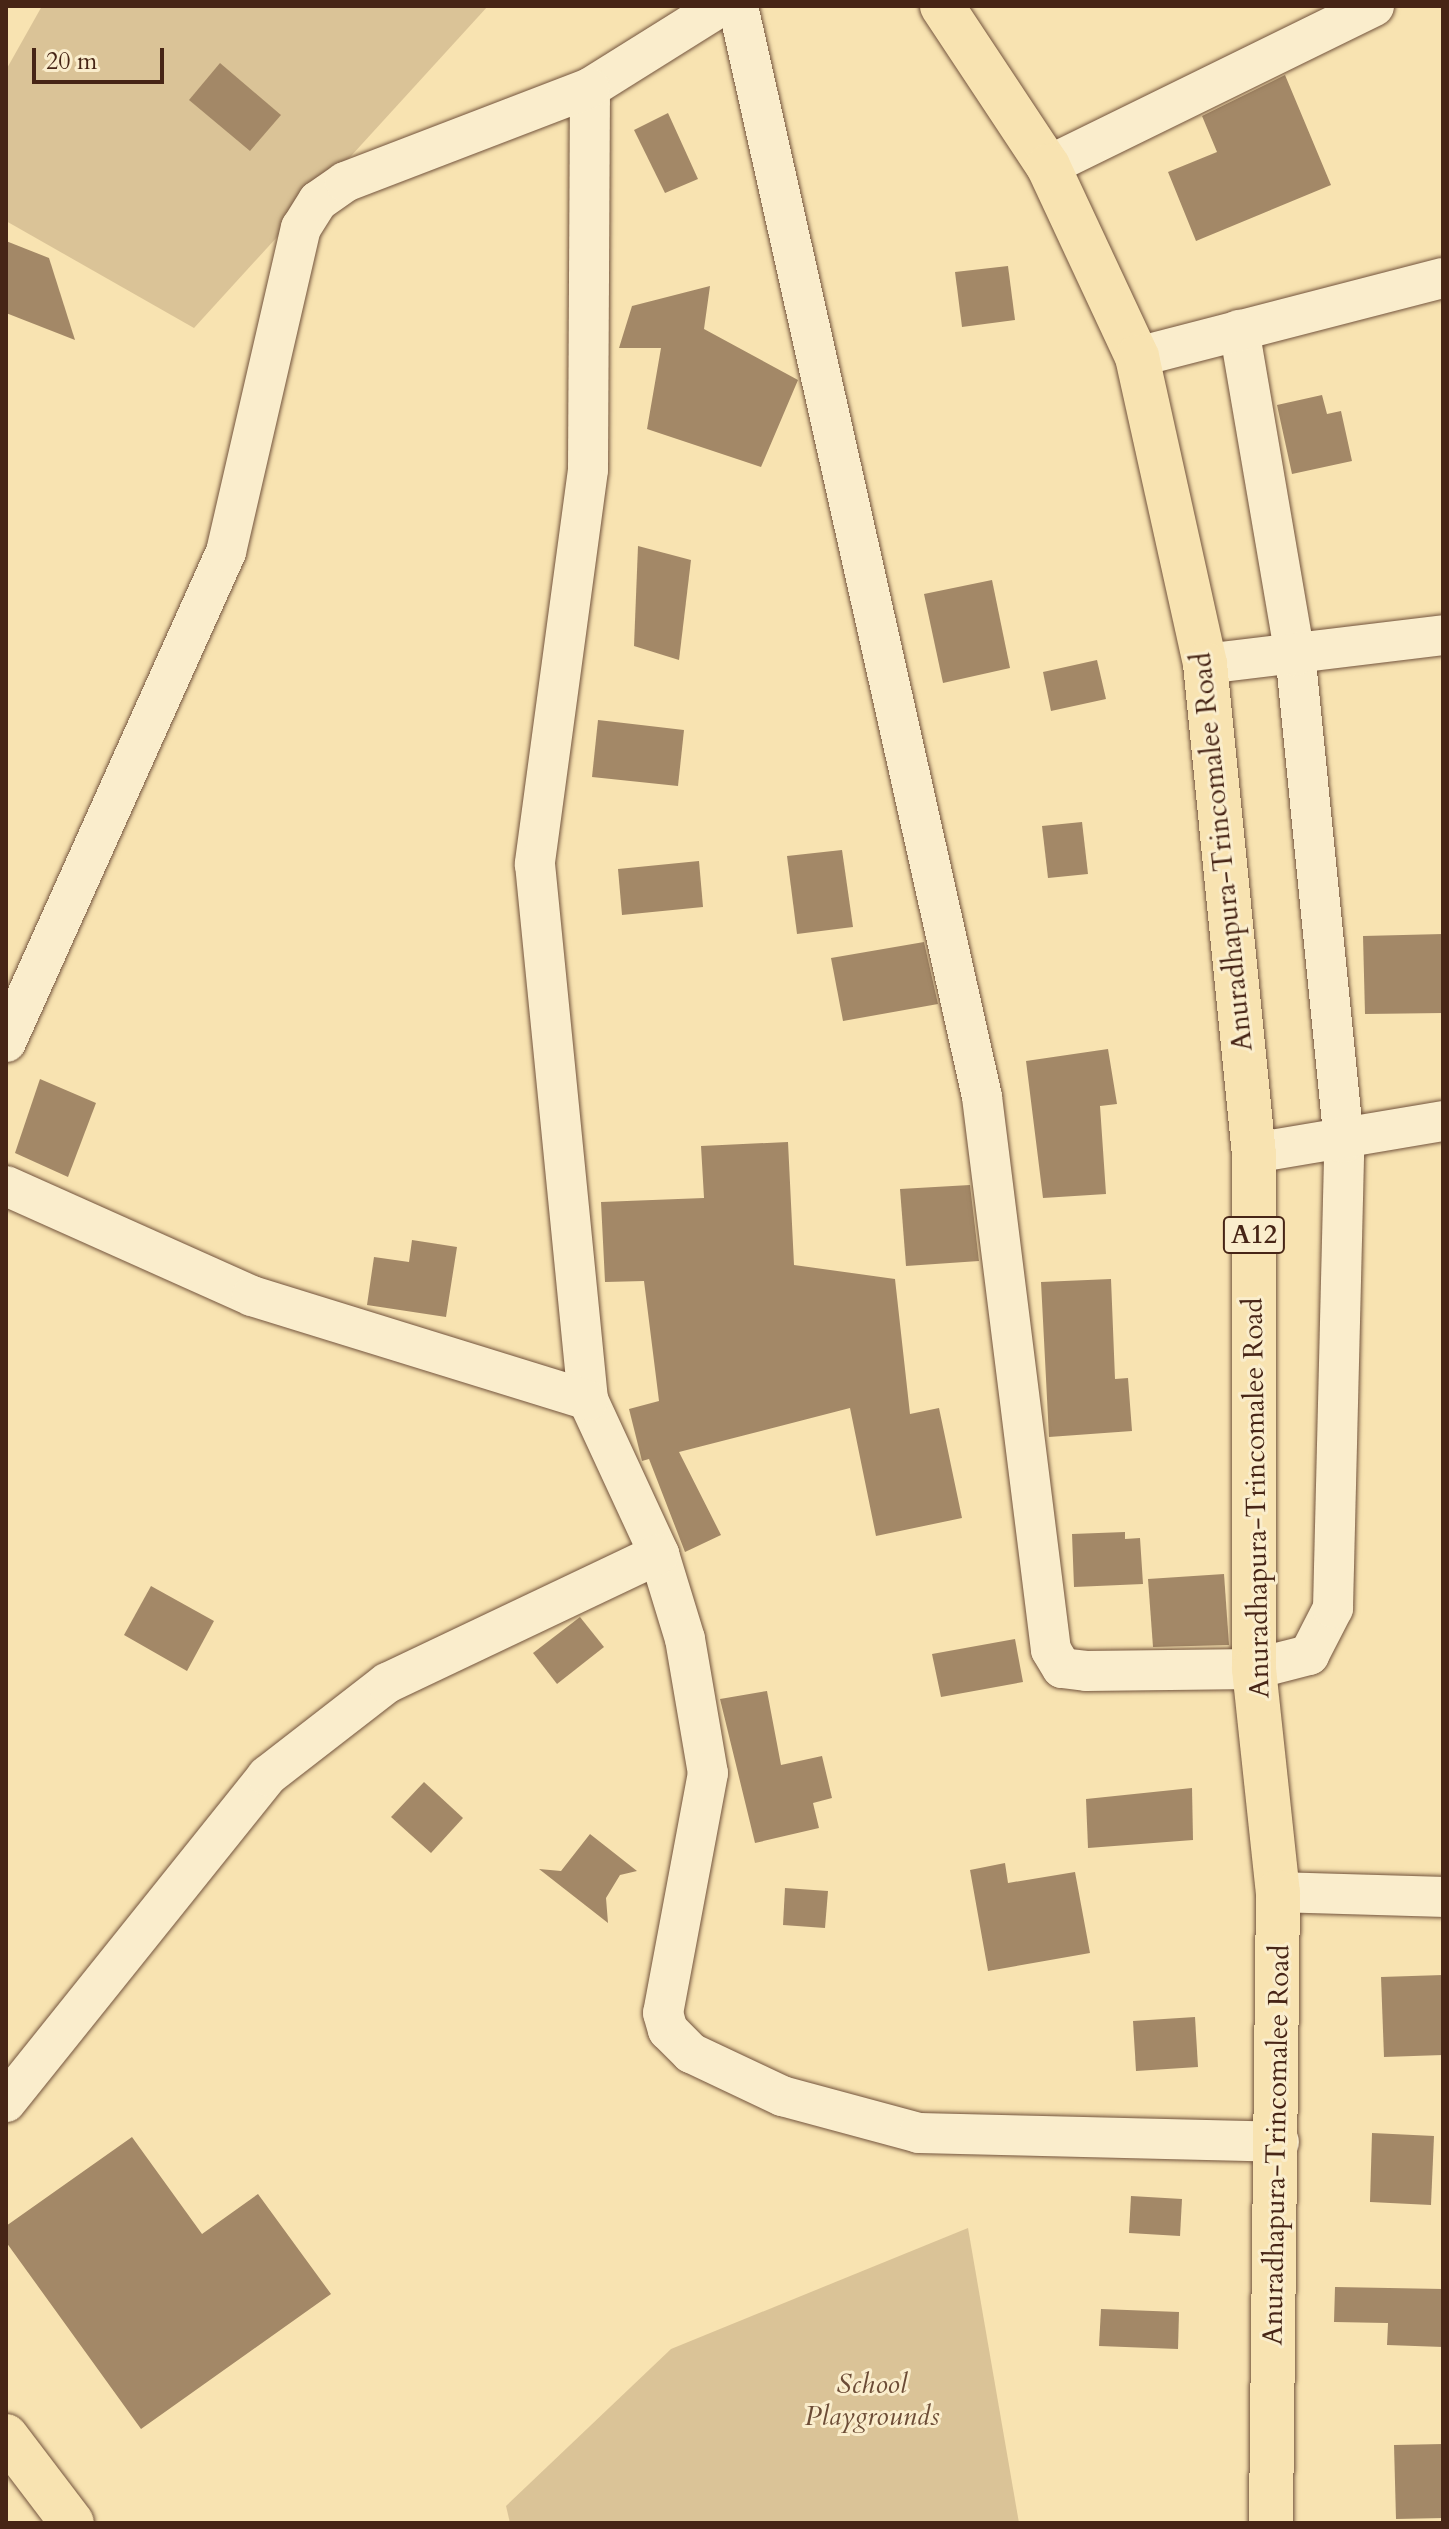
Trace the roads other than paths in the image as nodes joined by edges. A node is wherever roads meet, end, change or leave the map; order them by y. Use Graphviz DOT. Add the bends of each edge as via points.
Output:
graph roads {
  1 [pos="721,6"];
  2 [pos="738,6"];
  3 [pos="942,6"];
  4 [pos="1374,6"];
  5 [pos="590,88"];
  6 [pos="1048,166"];
  7 [pos="1443,278"];
  8 [pos="1239,330"];
  9 [pos="1137,357"];
  10 [pos="1443,635"];
  11 [pos="1295,656"];
  12 [pos="1205,664"];
  13 [pos="6,1042"];
  14 [pos="1443,1121"];
  15 [pos="1344,1143"];
  16 [pos="1254,1153"];
  17 [pos="6,1186"];
  18 [pos="588,1400"];
  19 [pos="659,1554"];
  20 [pos="1254,1669"];
  21 [pos="1278,1892"];
  22 [pos="1443,1897"];
  23 [pos="6,2102"];
  24 [pos="1279,2142"];
  25 [pos="6,2436"];
  26 [pos="72,2523"];
  27 [pos="1271,2523"];
  1 -- 5 [label="street"];
  2 -- 20 [label="street" via="982,1097 1051,1650 1062,1668 1086,1671"];
  3 -- 6 [label="highway, Anuradhapura-Trincomalee Road / A12"];
  4 -- 6 [label="street"];
  5 -- 13 [label="street" via="345,182 318,201 301,228 226,552"];
  5 -- 18 [label="street" via="588,470 535,864"];
  6 -- 9 [label="highway, Anuradhapura-Trincomalee Road / A12"];
  7 -- 8 [label="street"];
  8 -- 9 [label="street"];
  8 -- 11 [label="street"];
  9 -- 12 [label="highway, Anuradhapura-Trincomalee Road / A12"];
  10 -- 11 [label="street"];
  11 -- 12 [label="street"];
  11 -- 15 [label="street"];
  12 -- 16 [label="highway, Anuradhapura-Trincomalee Road / A12"];
  14 -- 15 [label="street"];
  15 -- 16 [label="street"];
  15 -- 20 [label="street" via="1333,1608 1309,1655"];
  16 -- 20 [label="highway, Anuradhapura-Trincomalee Road / A12"];
  17 -- 18 [label="street" via="252,1296"];
  18 -- 19 [label="street"];
  19 -- 23 [label="street" via="387,1683 267,1776"];
  19 -- 24 [label="street" via="685,1639 708,1773 663,2013 668,2030 691,2053 782,2096 919,2133"];
  20 -- 21 [label="highway, Anuradhapura-Trincomalee Road / A12"];
  21 -- 22 [label="street"];
  21 -- 24 [label="highway, Anuradhapura-Trincomalee Road / A12"];
  24 -- 27 [label="highway, Anuradhapura-Trincomalee Road / A12"];
  25 -- 26 [label="highway"];
}
